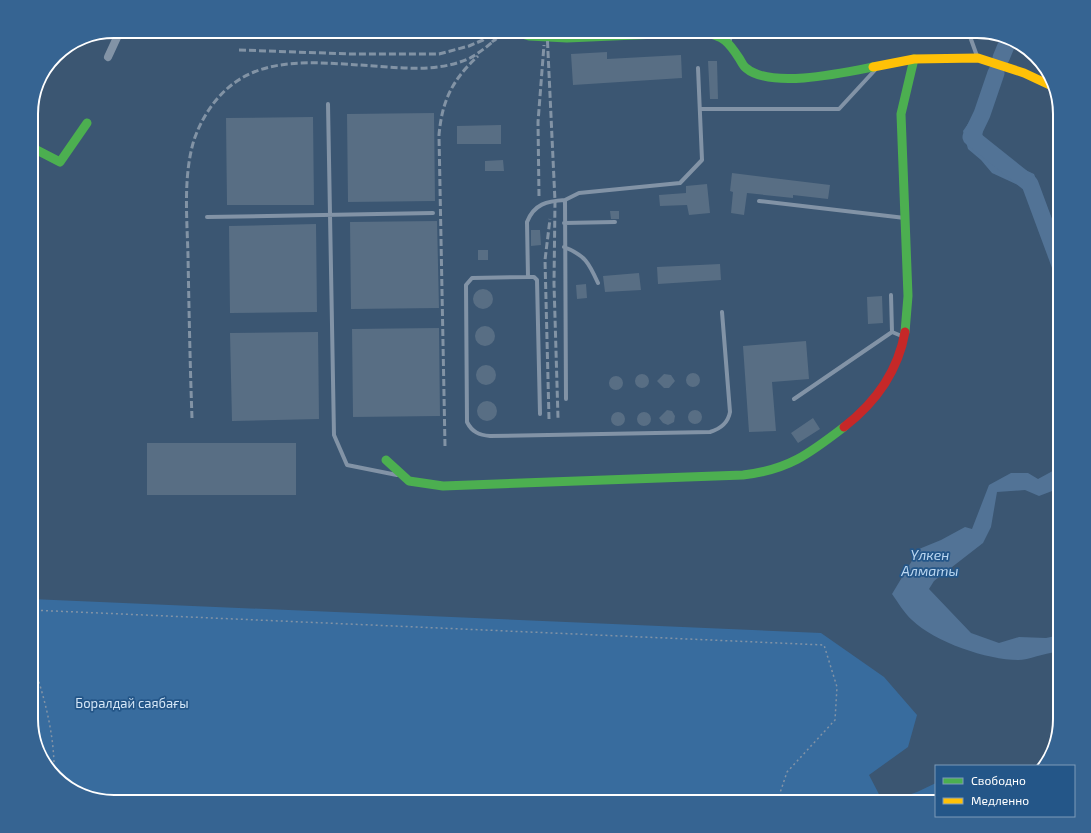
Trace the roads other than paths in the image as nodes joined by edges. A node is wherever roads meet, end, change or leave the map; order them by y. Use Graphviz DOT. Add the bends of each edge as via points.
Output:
graph roads {
  1 [pos="117,38"];
  2 [pos="722,38"];
  3 [pos="730,38"];
  4 [pos="971,38"];
  5 [pos="729,42"];
  6 [pos="108,58"];
  7 [pos="978,58"];
  8 [pos="914,59"];
  9 [pos="877,67"];
  10 [pos="698,68"];
  11 [pos="1046,83"];
  12 [pos="328,104"];
  13 [pos="700,109"];
  14 [pos="87,123"];
  15 [pos="38,150"];
  16 [pos="565,200"];
  17 [pos="758,201"];
  18 [pos="433,213"];
  19 [pos="330,215"];
  20 [pos="207,217"];
  21 [pos="905,218"];
  22 [pos="615,222"];
  23 [pos="564,223"];
  24 [pos="564,246"];
  25 [pos="528,277"];
  26 [pos="598,283"];
  27 [pos="891,295"];
  28 [pos="722,312"];
  29 [pos="892,332"];
  30 [pos="905,337"];
  31 [pos="566,399"];
  32 [pos="794,399"];
  33 [pos="540,414"];
  34 [pos="386,460"];
  35 [pos="404,476"];
  1 -- 6 [label="street"];
  2 -- 5 [label="street"];
  3 -- 5 [label="lane"];
  4 -- 7 [label="lane"];
  5 -- 9 [label="street" via="745,68 756,74 774,78 826,76"];
  7 -- 8 [label="street"];
  7 -- 11 [label="street"];
  8 -- 9 [label="street"];
  8 -- 21 [label="street" via="900,114"];
  9 -- 13 [label="lane" via="839,109"];
  10 -- 13 [label="lane"];
  12 -- 19 [label="lane"];
  13 -- 16 [label="lane" via="702,160 680,183 579,193"];
  14 -- 15 [label="street" via="60,162"];
  16 -- 23 [label="lane"];
  16 -- 25 [label="lane" via="542,203 529,215 526,222"];
  17 -- 21 [label="lane"];
  18 -- 19 [label="lane"];
  19 -- 20 [label="lane"];
  19 -- 35 [label="lane" via="334,435 347,465"];
  21 -- 30 [label="street" via="908,316"];
  22 -- 23 [label="lane"];
  23 -- 24 [label="lane"];
  24 -- 26 [label="lane" via="582,255 589,263"];
  24 -- 31 [label="lane"];
  25 -- 28 [label="lane" via="472,278 466,285 467,422 481,435 716,430 725,424 730,412"];
  25 -- 33 [label="lane" via="537,280"];
  27 -- 29 [label="lane"];
  29 -- 30 [label="lane"];
  29 -- 32 [label="lane"];
  30 -- 35 [label="street" via="886,384 860,415 801,460 779,470 743,475 443,486 410,481"];
  34 -- 35 [label="street"];
}
